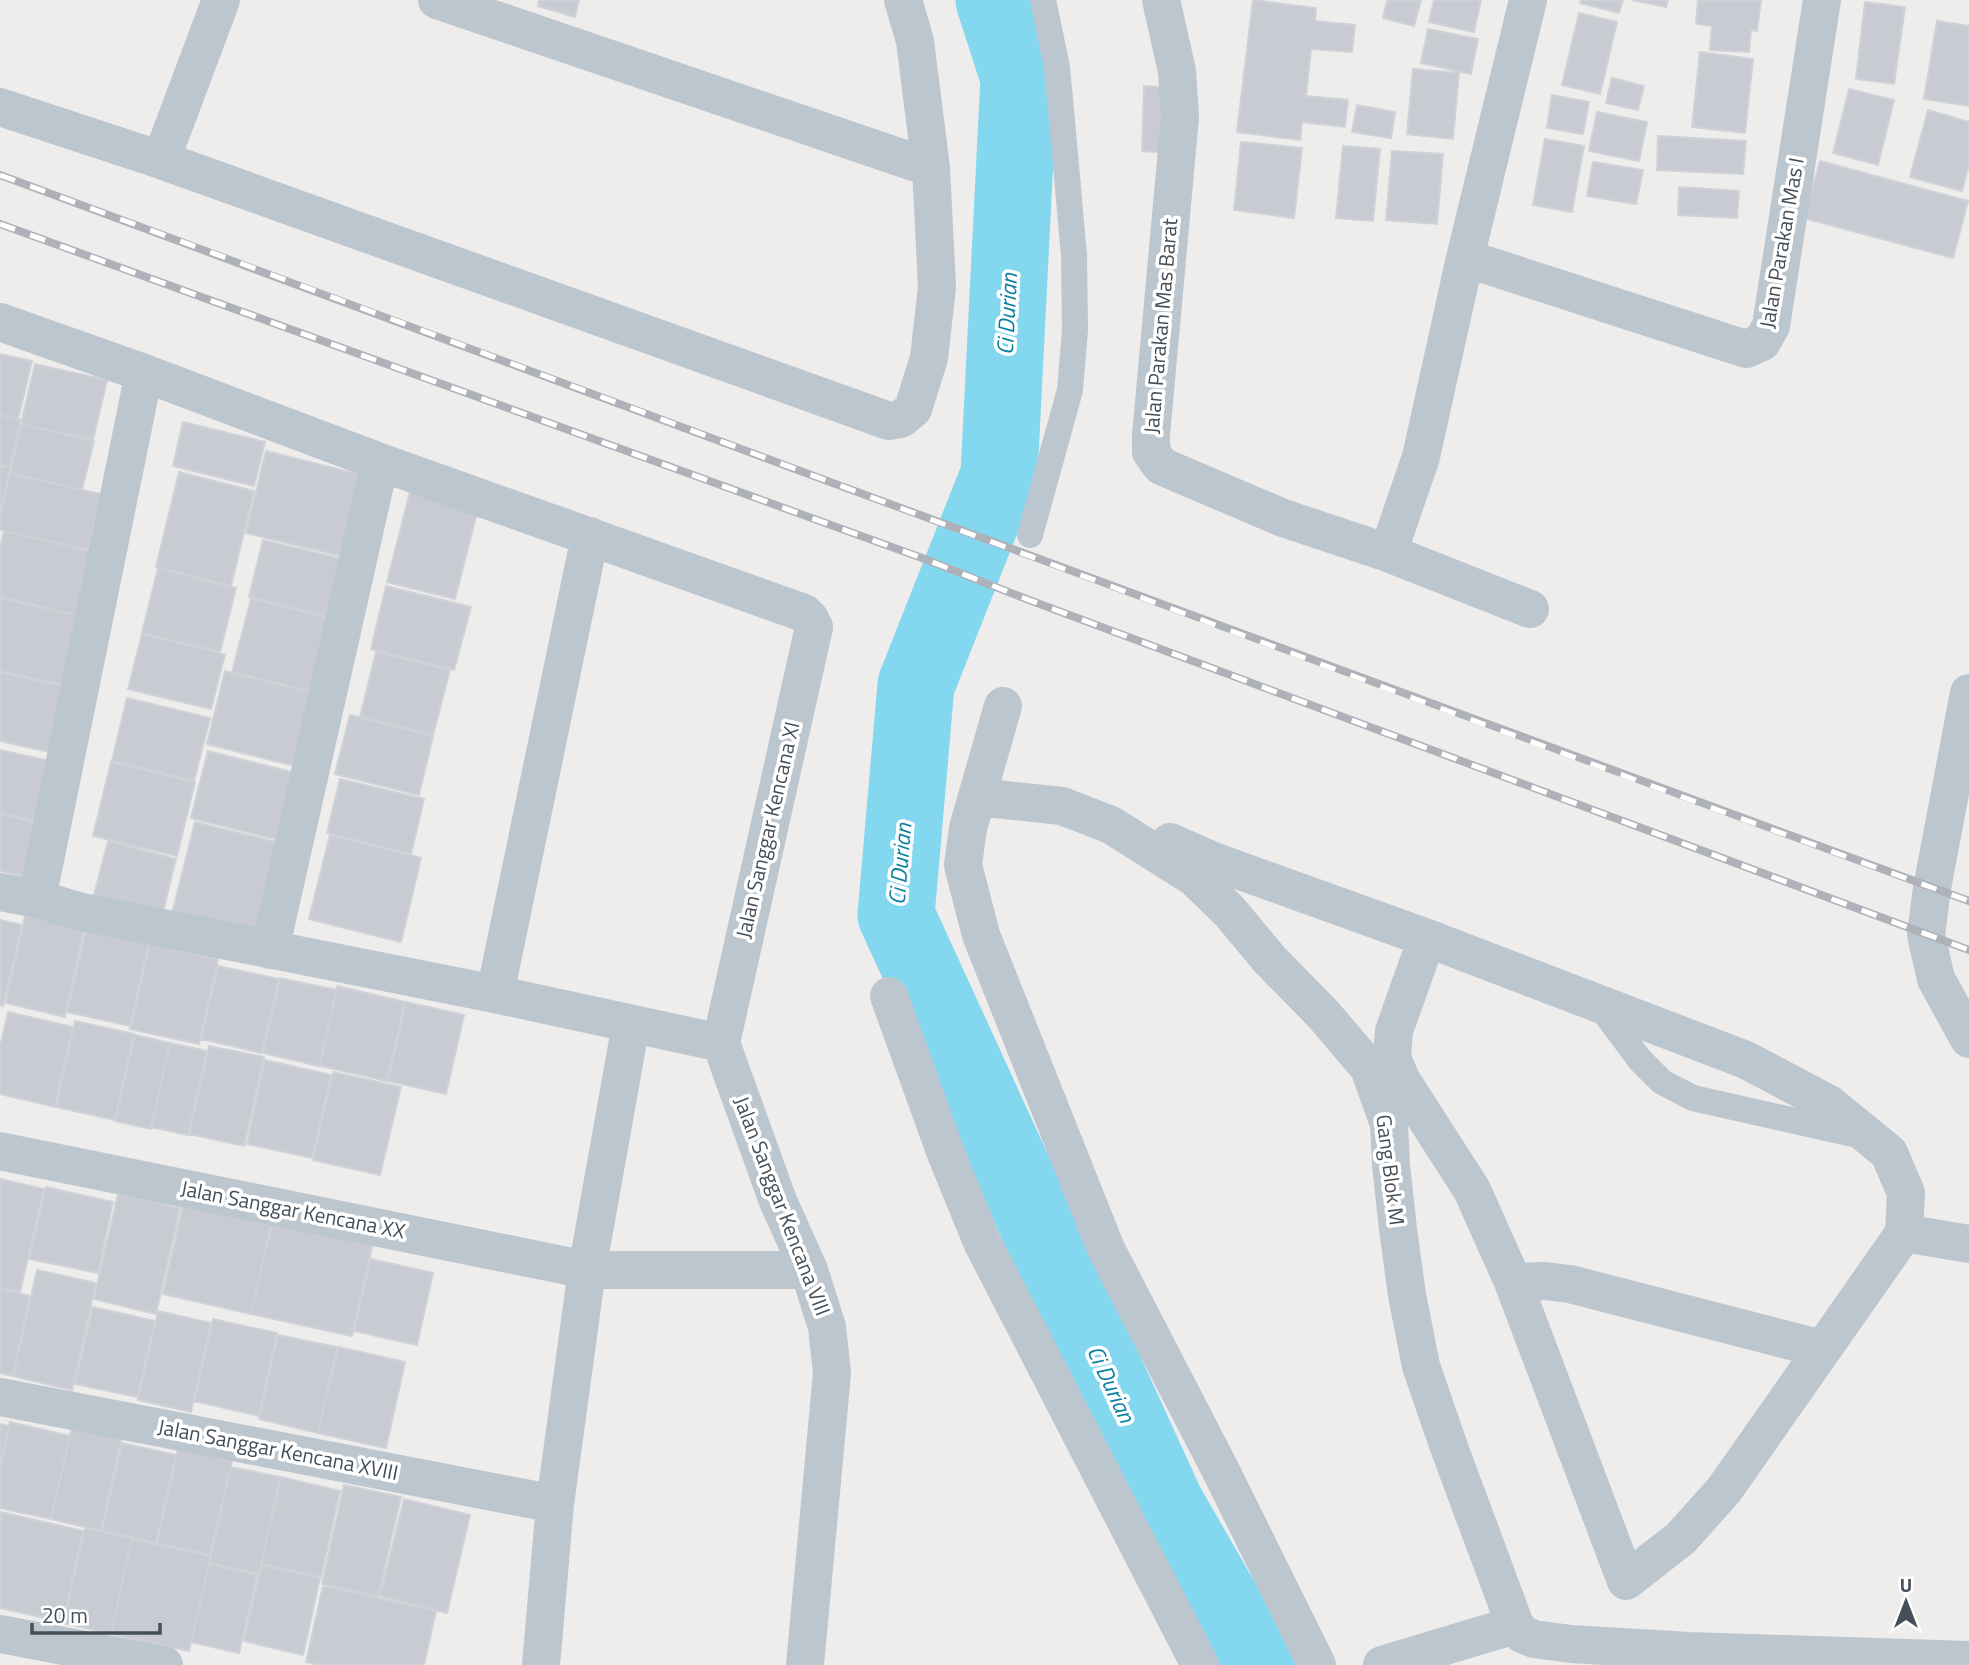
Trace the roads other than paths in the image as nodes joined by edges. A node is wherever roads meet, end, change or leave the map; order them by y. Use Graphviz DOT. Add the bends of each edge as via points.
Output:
graph roads {
  1 [pos="221,0"];
  2 [pos="437,0"];
  3 [pos="903,0"];
  4 [pos="1043,0"];
  5 [pos="1161,0"];
  6 [pos="1528,0"];
  7 [pos="1822,0"];
  8 [pos="0,107"];
  9 [pos="160,160"];
  10 [pos="931,168"];
  11 [pos="1465,258"];
  12 [pos="0,322"];
  13 [pos="144,373"];
  14 [pos="380,461"];
  15 [pos="1030,535"];
  16 [pos="590,536"];
  17 [pos="1388,552"];
  18 [pos="1530,609"];
  19 [pos="1969,693"];
  20 [pos="1003,706"];
  21 [pos="1962,767"];
  22 [pos="977,797"];
  23 [pos="1165,840"];
  24 [pos="0,892"];
  25 [pos="37,899"];
  26 [pos="1427,938"];
  27 [pos="271,950"];
  28 [pos="495,994"];
  29 [pos="889,996"];
  30 [pos="1598,1004"];
  31 [pos="631,1024"];
  32 [pos="1969,1038"];
  33 [pos="721,1043"];
  34 [pos="1871,1138"];
  35 [pos="0,1151"];
  36 [pos="1904,1233"];
  37 [pos="1969,1244"];
  38 [pos="587,1270"];
  39 [pos="809,1270"];
  40 [pos="1513,1282"];
  41 [pos="1822,1349"];
  42 [pos="0,1397"];
  43 [pos="555,1504"];
  44 [pos="1515,1625"];
  45 [pos="0,1634"];
  46 [pos="1969,1660"];
  47 [pos="164,1665"];
  48 [pos="541,1665"];
  49 [pos="805,1665"];
  50 [pos="1200,1665"];
  51 [pos="1317,1665"];
  52 [pos="1382,1665"];
  1 -- 9 [label="street"];
  2 -- 10 [label="street"];
  3 -- 10 [label="street" via="915,41"];
  4 -- 15 [label="lane" via="1057,66 1074,256 1075,330 1070,390"];
  5 -- 17 [label="street, Jalan Parakan Mas Barat" via="1177,71 1180,117 1152,452 1161,467 1283,518"];
  6 -- 11 [label="street"];
  7 -- 11 [label="street, Jalan Parakan Mas I" via="1771,326 1762,342 1746,349"];
  8 -- 9 [label="street"];
  9 -- 10 [label="street" via="889,421 901,419 913,409 929,358 936,287"];
  11 -- 17 [label="street" via="1421,457"];
  12 -- 13 [label="street"];
  13 -- 14 [label="street"];
  13 -- 25 [label="street"];
  14 -- 16 [label="street"];
  14 -- 27 [label="street"];
  16 -- 28 [label="street"];
  16 -- 33 [label="street, Jalan Sanggar Kencana XI" via="804,613 814,626"];
  17 -- 18 [label="street, Jalan Parakan Mas Barat"];
  19 -- 21 [label="street"];
  20 -- 22 [label="street"];
  21 -- 32 [label="street" via="1932,888 1926,935 1936,979"];
  22 -- 44 [label="street, Gang Blok M" via="1062,806 1111,825 1195,878 1369,1068 1389,1124 1398,1229 1421,1366"];
  22 -- 51 [label="street" via="963,865 981,936 1106,1249"];
  23 -- 26 [label="street"];
  24 -- 25 [label="street"];
  25 -- 27 [label="street"];
  26 -- 30 [label="street"];
  26 -- 40 [label="street" via="1394,1031 1392,1058 1402,1082 1472,1190"];
  27 -- 28 [label="street"];
  28 -- 31 [label="street"];
  29 -- 50 [label="street" via="982,1242"];
  30 -- 34 [label="street" via="1746,1060 1829,1104"];
  30 -- 34 [label="lane" via="1662,1082 1693,1098"];
  31 -- 33 [label="street"];
  31 -- 38 [label="street"];
  33 -- 39 [label="street, Jalan Sanggar Kencana VIII" via="778,1201"];
  34 -- 36 [label="street" via="1889,1153 1906,1193"];
  35 -- 38 [label="street, Jalan Sanggar Kencana XX"];
  36 -- 37 [label="street"];
  36 -- 41 [label="street"];
  38 -- 39 [label="street, Jalan Sanggar Kencana XX"];
  38 -- 43 [label="street"];
  39 -- 49 [label="street, Jalan Sanggar Kencana VIII" via="827,1327 832,1373"];
  40 -- 41 [label="street" via="1570,1284"];
  40 -- 41 [label="street" via="1626,1581 1681,1538 1724,1490"];
  42 -- 43 [label="street, Jalan Sanggar Kencana XVIII"];
  43 -- 48 [label="street"];
  44 -- 46 [label="street" via="1534,1639 1571,1644"];
  44 -- 52 [label="street"];
  45 -- 47 [label="street"];
}
